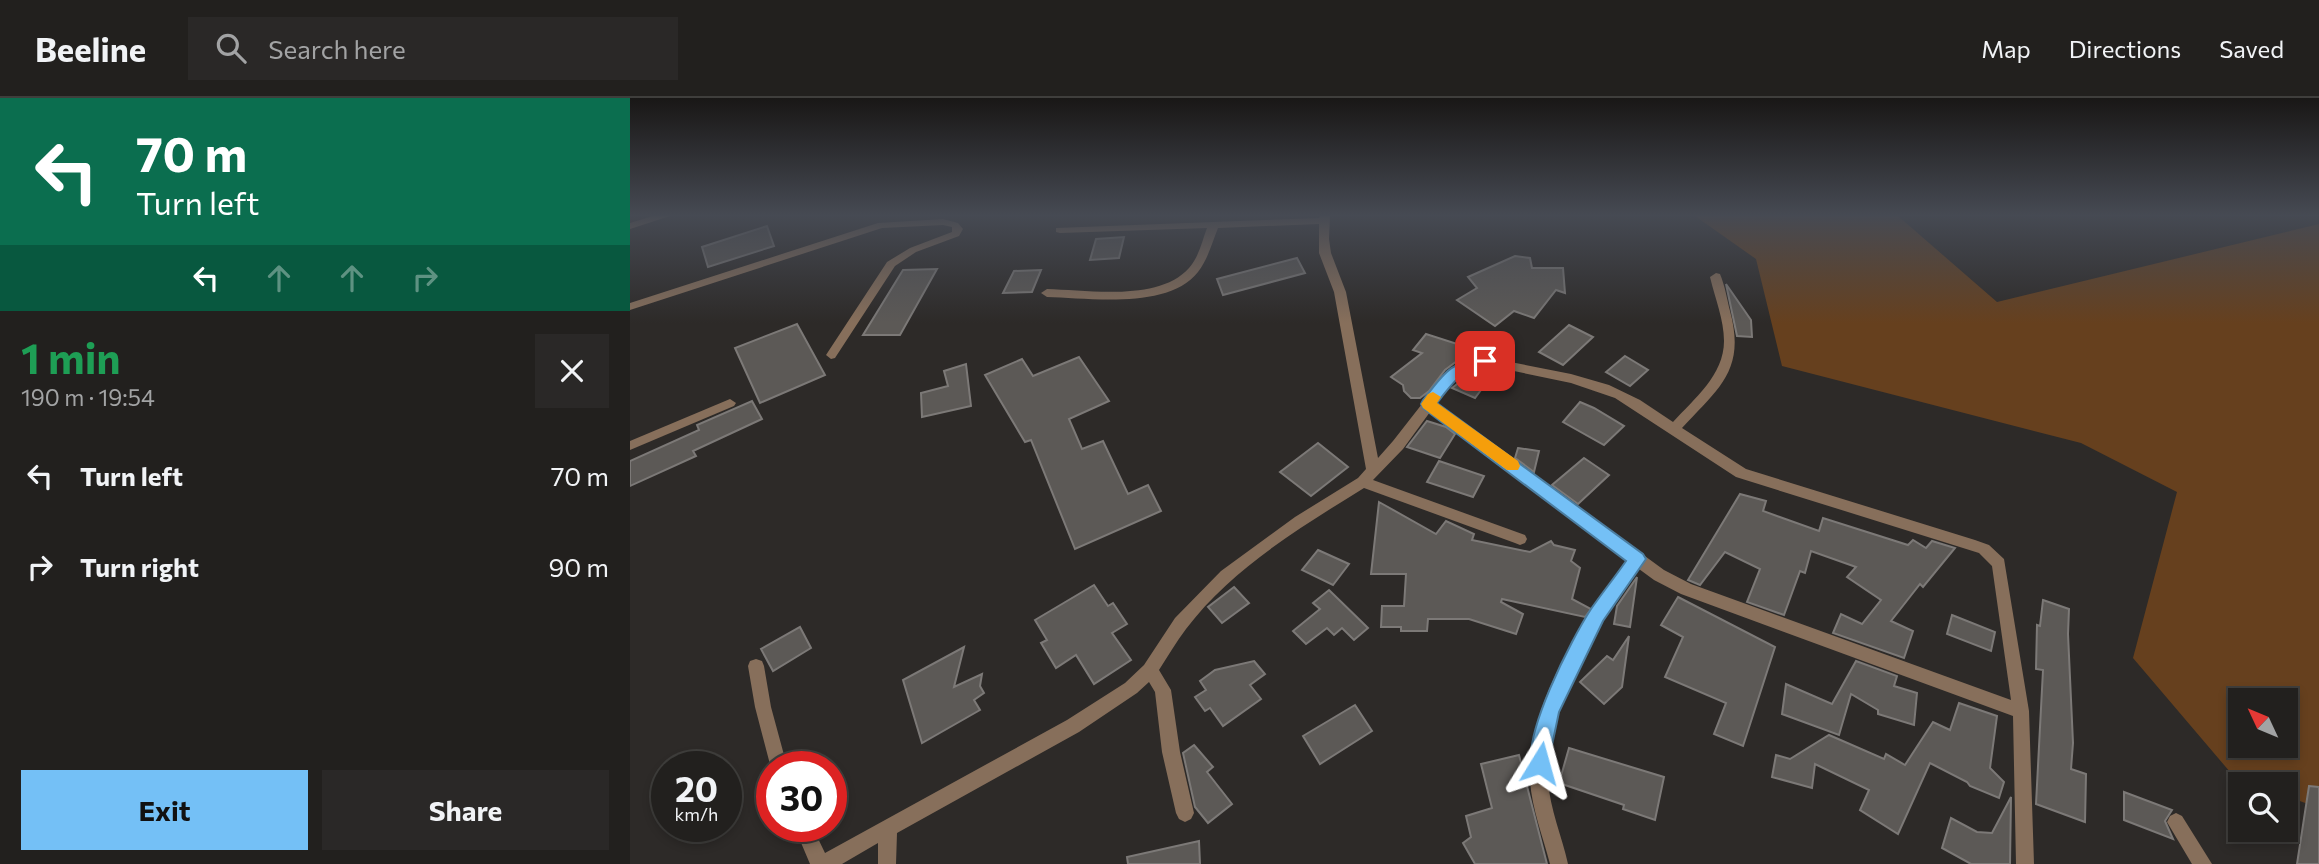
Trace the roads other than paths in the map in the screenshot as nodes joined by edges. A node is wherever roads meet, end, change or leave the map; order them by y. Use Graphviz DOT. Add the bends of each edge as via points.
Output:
graph roads {
  1 [pos="799,252"];
  2 [pos="910,252"];
  3 [pos="1203,252"];
  4 [pos="1325,252"];
  5 [pos="1716,276"];
  6 [pos="1047,293"];
  7 [pos="630,307"];
  8 [pos="831,355"];
  9 [pos="730,403"];
  10 [pos="1428,404"];
  11 [pos="1673,429"];
  12 [pos="630,446"];
  13 [pos="1373,469"];
  14 [pos="1363,482"];
  15 [pos="1520,539"];
  16 [pos="1637,559"];
  17 [pos="756,666"];
  18 [pos="1150,670"];
  19 [pos="2021,712"];
  20 [pos="774,751"];
  21 [pos="1185,813"];
  22 [pos="2176,822"];
  23 [pos="888,829"];
  24 [pos="811,842"];
  25 [pos="822,864"];
  26 [pos="887,864"];
  27 [pos="1559,864"];
  28 [pos="2025,864"];
  29 [pos="2203,864"];
  1 -- 7 [label="lane"];
  2 -- 8 [label="lane" via="891,264"];
  3 -- 6 [label="street" via="1191,274 1163,291"];
  4 -- 13 [label="street" via="1340,292"];
  5 -- 11 [label="street" via="1730,342 1727,362 1718,379"];
  9 -- 12 [label="lane"];
  10 -- 11 [label="street" via="1451,375 1485,361 1601,387"];
  10 -- 13 [label="street"];
  10 -- 16 [label="street"];
  11 -- 19 [label="street" via="1741,473 1970,544 1994,556 1999,563"];
  13 -- 14 [label="street"];
  14 -- 15 [label="street"];
  14 -- 18 [label="street" via="1226,576 1181,622"];
  16 -- 19 [label="street" via="1686,589"];
  16 -- 27 [label="street" via="1596,616 1549,711 1539,780"];
  17 -- 20 [label="street"];
  18 -- 21 [label="street" via="1163,690"];
  18 -- 23 [label="street" via="1073,726"];
  19 -- 28 [label="street"];
  22 -- 29 [label="street"];
  23 -- 25 [label="street"];
  23 -- 26 [label="street"];
  24 -- 25 [label="street"];
}
